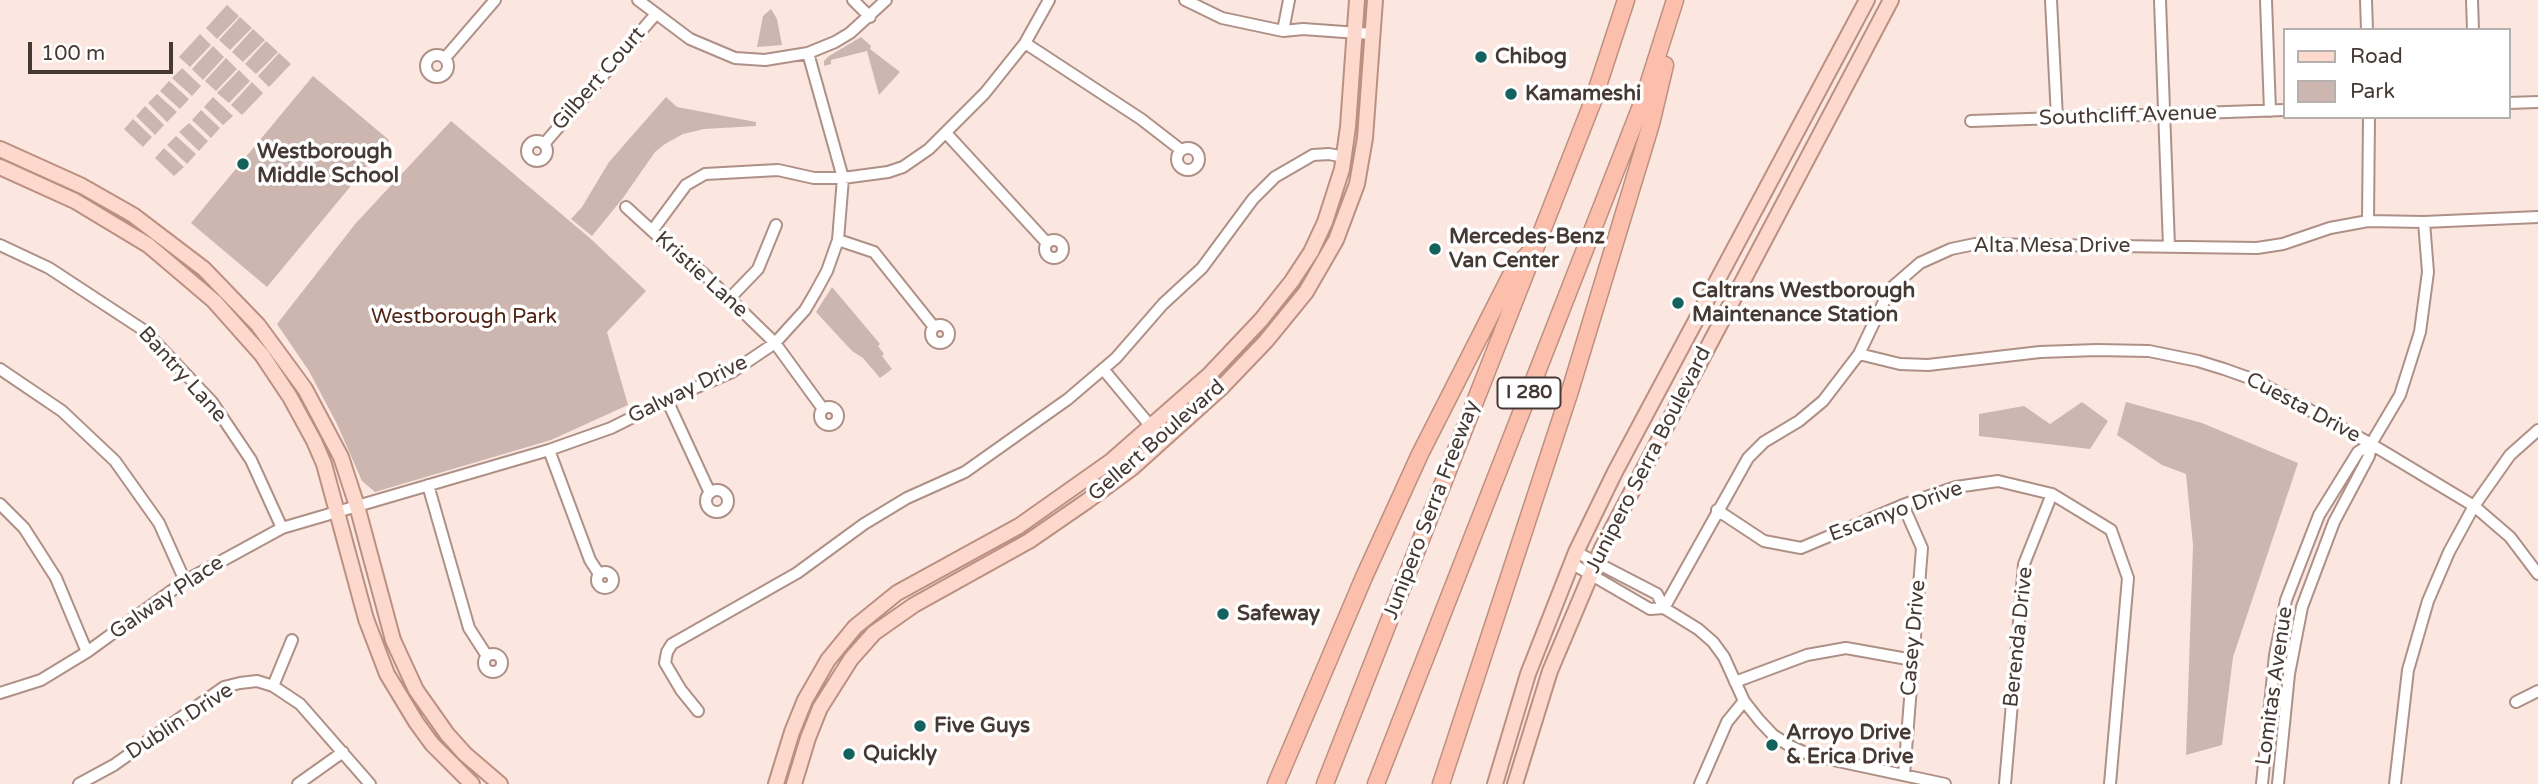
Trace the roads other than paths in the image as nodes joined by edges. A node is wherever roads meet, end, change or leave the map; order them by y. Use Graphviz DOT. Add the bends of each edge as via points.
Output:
graph roads {
  1 [pos="495,0"];
  2 [pos="638,0"];
  3 [pos="853,0"];
  4 [pos="886,0"];
  5 [pos="1049,0"];
  6 [pos="1185,0"];
  7 [pos="1289,0"];
  8 [pos="1357,0"];
  9 [pos="1375,0"];
  10 [pos="1626,0"];
  11 [pos="1677,0"];
  12 [pos="1867,0"];
  13 [pos="1891,0"];
  14 [pos="2051,0"];
  15 [pos="2160,0"];
  16 [pos="2266,0"];
  17 [pos="2366,0"];
  18 [pos="2472,0"];
  19 [pos="655,15"];
  20 [pos="870,17"];
  21 [pos="2367,28"];
  22 [pos="2473,28"];
  23 [pos="1283,31"];
  24 [pos="1354,33"];
  25 [pos="1372,34"];
  26 [pos="1025,43"];
  27 [pos="808,53"];
  28 [pos="444,58"];
  29 [pos="2538,102"];
  30 [pos="2510,103"];
  31 [pos="2282,110"];
  32 [pos="2270,111"];
  33 [pos="2164,114"];
  34 [pos="2057,118"];
  35 [pos="2369,119"];
  36 [pos="1971,121"];
  37 [pos="946,133"];
  38 [pos="544,144"];
  39 [pos="0,149"];
  40 [pos="1181,150"];
  41 [pos="1344,158"];
  42 [pos="0,167"];
  43 [pos="843,178"];
  44 [pos="625,207"];
  45 [pos="2538,217"];
  46 [pos="2368,221"];
  47 [pos="2424,222"];
  48 [pos="776,225"];
  49 [pos="652,231"];
  50 [pos="838,240"];
  51 [pos="1047,243"];
  52 [pos="1537,244"];
  53 [pos="0,245"];
  54 [pos="2169,246"];
  55 [pos="730,298"];
  56 [pos="934,327"];
  57 [pos="775,344"];
  58 [pos="1858,354"];
  59 [pos="0,369"];
  60 [pos="1103,369"];
  61 [pos="667,400"];
  62 [pos="823,409"];
  63 [pos="1152,427"];
  64 [pos="2538,430"];
  65 [pos="1163,441"];
  66 [pos="2371,444"];
  67 [pos="549,450"];
  68 [pos="428,485"];
  69 [pos="710,493"];
  70 [pos="2052,494"];
  71 [pos="0,504"];
  72 [pos="1903,505"];
  73 [pos="357,506"];
  74 [pos="2474,506"];
  75 [pos="1717,510"];
  76 [pos="338,511"];
  77 [pos="282,528"];
  78 [pos="1574,557"];
  79 [pos="1593,567"];
  80 [pos="599,574"];
  81 [pos="2538,574"];
  82 [pos="185,581"];
  83 [pos="1664,608"];
  84 [pos="292,640"];
  85 [pos="87,652"];
  86 [pos="487,656"];
  87 [pos="1913,660"];
  88 [pos="1735,682"];
  89 [pos="273,686"];
  90 [pos="2538,691"];
  91 [pos="0,693"];
  92 [pos="1744,701"];
  93 [pos="2516,702"];
  94 [pos="698,711"];
  95 [pos="343,752"];
  96 [pos="1284,763"];
  97 [pos="1904,775"];
  98 [pos="79,784"];
  99 [pos="298,784"];
  100 [pos="370,784"];
  101 [pos="472,784"];
  102 [pos="500,784"];
  103 [pos="776,784"];
  104 [pos="794,784"];
  105 [pos="1266,784"];
  106 [pos="1276,784"];
  107 [pos="1325,784"];
  108 [pos="1376,784"];
  109 [pos="1441,784"];
  110 [pos="1495,784"];
  111 [pos="1515,784"];
  112 [pos="1700,784"];
  113 [pos="1945,784"];
  114 [pos="2005,784"];
  115 [pos="2110,784"];
  116 [pos="2262,784"];
  117 [pos="2278,784"];
  118 [pos="2395,784"];
  1 -- 28 [label="street"];
  2 -- 19 [label="street"];
  3 -- 20 [label="street"];
  4 -- 20 [label="street"];
  5 -- 26 [label="street"];
  6 -- 23 [label="street" via="1222,18"];
  7 -- 23 [label="street"];
  8 -- 24 [label="main road, Gellert Boulevard"];
  9 -- 25 [label="main road, Gellert Boulevard"];
  10 -- 52 [label="highway, Junipero Serra Freeway / I 280"];
  11 -- 108 [label="highway, I 280" via="1636,121"];
  11 -- 109 [label="highway" via="1657,102 1616,243"];
  12 -- 78 [label="main road, Junipero Serra Boulevard"];
  13 -- 79 [label="main road, Junipero Serra Boulevard"];
  14 -- 34 [label="street"];
  15 -- 33 [label="street"];
  16 -- 32 [label="street"];
  17 -- 21 [label="street"];
  18 -- 22 [label="street"];
  19 -- 27 [label="street" via="690,39 735,58 765,60"];
  19 -- 38 [label="street, Gilbert Court"];
  20 -- 27 [label="street" via="850,33"];
  23 -- 24 [label="street"];
  24 -- 25 [label="street"];
  24 -- 41 [label="main road, Gellert Boulevard"];
  25 -- 65 [label="main road, Gellert Boulevard" via="1359,173 1332,249 1306,292 1266,341"];
  26 -- 37 [label="street"];
  26 -- 40 [label="street"];
  27 -- 43 [label="street, Galway Drive"];
  29 -- 30 [label="street"];
  31 -- 32 [label="street, Southcliff Avenue"];
  32 -- 33 [label="street, Southcliff Avenue"];
  33 -- 34 [label="street, Southcliff Avenue"];
  33 -- 54 [label="street"];
  34 -- 36 [label="street, Southcliff Avenue"];
  35 -- 46 [label="street"];
  37 -- 43 [label="street" via="903,167"];
  37 -- 51 [label="street"];
  39 -- 73 [label="main road" via="133,215 225,288 305,389 341,457"];
  41 -- 60 [label="street" via="1313,155 1275,177 1202,268"];
  41 -- 63 [label="main road, Gellert Boulevard" via="1325,222 1299,271 1242,340"];
  42 -- 76 [label="main road" via="124,229 214,300 262,355 290,397 314,441"];
  43 -- 49 [label="street" via="814,178 778,170 705,174 685,185"];
  43 -- 50 [label="street, Galway Drive"];
  44 -- 49 [label="street, Kristie Lane"];
  45 -- 47 [label="street, Alta Mesa Drive"];
  46 -- 47 [label="street, Alta Mesa Drive"];
  46 -- 54 [label="street, Alta Mesa Drive" via="2257,248"];
  47 -- 66 [label="street, Lomitas Avenue" via="2428,272 2420,332 2400,395"];
  48 -- 55 [label="street" via="758,269"];
  49 -- 55 [label="street, Kristie Lane"];
  50 -- 56 [label="street" via="874,251"];
  50 -- 57 [label="street, Galway Drive" via="805,310"];
  52 -- 96 [label="highway" via="1514,269 1423,448"];
  52 -- 107 [label="highway, Junipero Serra Freeway / I 280"];
  53 -- 77 [label="street, Bantry Lane" via="49,268 145,331 212,402 251,460"];
  54 -- 58 [label="street, Alta Mesa Drive" via="1975,244 1951,249 1920,263 1889,289"];
  55 -- 57 [label="street, Kristie Lane"];
  57 -- 61 [label="street, Galway Drive" via="732,372"];
  57 -- 62 [label="street, Kristie Lane"];
  58 -- 66 [label="street, Cuesta Drive" via="1928,365 2039,352 2149,351 2198,360 2255,380"];
  58 -- 75 [label="street, Alta Mesa Drive" via="1823,401 1748,458"];
  59 -- 82 [label="street" via="62,411 115,461 159,523"];
  60 -- 63 [label="street"];
  60 -- 94 [label="street" via="965,472 907,498 797,573 672,644 666,663"];
  61 -- 67 [label="street, Galway Drive" via="611,428"];
  61 -- 69 [label="street"];
  63 -- 65 [label="street"];
  63 -- 103 [label="main road, Gellert Boulevard" via="1043,510 897,593 864,618 836,649 809,692"];
  64 -- 74 [label="street" via="2510,455"];
  65 -- 104 [label="main road, Gellert Boulevard" via="1051,526 905,610 874,633 850,659 820,708"];
  66 -- 74 [label="street, Cuesta Drive"];
  66 -- 116 [label="street, Lomitas Avenue" via="2358,452 2319,515 2286,600 2275,655"];
  66 -- 117 [label="street, Lomitas Avenue" via="2370,456 2323,547 2302,607 2289,674"];
  67 -- 68 [label="street, Galway Drive"];
  67 -- 80 [label="street"];
  68 -- 73 [label="street, Galway Drive"];
  68 -- 86 [label="street" via="469,628"];
  70 -- 72 [label="street, Escanyo Drive" via="1998,481 1956,487"];
  70 -- 114 [label="street, Berenda Drive" via="2024,564"];
  70 -- 115 [label="street, Escanyo Drive" via="2111,530 2128,578"];
  71 -- 85 [label="street" via="24,528 56,578"];
  72 -- 75 [label="street, Escanyo Drive" via="1801,548 1765,541"];
  72 -- 87 [label="street, Casey Drive" via="1922,548"];
  73 -- 76 [label="street, Galway Drive"];
  73 -- 102 [label="main road" via="403,665 447,734"];
  74 -- 81 [label="street, Cuesta Drive" via="2510,537"];
  74 -- 118 [label="street" via="2428,601 2407,670"];
  75 -- 83 [label="street, Alta Mesa Drive"];
  76 -- 77 [label="street, Galway Place"];
  76 -- 101 [label="main road" via="366,619 387,674 432,744"];
  77 -- 82 [label="street, Galway Place"];
  78 -- 79 [label="street"];
  78 -- 110 [label="main road, Junipero Serra Boulevard" via="1528,674"];
  79 -- 83 [label="street" via="1657,594"];
  79 -- 111 [label="main road, Junipero Serra Boulevard" via="1550,671"];
  82 -- 85 [label="street, Galway Place"];
  83 -- 88 [label="street" via="1713,642"];
  84 -- 89 [label="street"];
  85 -- 91 [label="street, Galway Place" via="41,680"];
  87 -- 88 [label="street" via="1846,648 1807,655"];
  87 -- 97 [label="street, Casey Drive"];
  88 -- 92 [label="street"];
  89 -- 95 [label="street, Dublin Drive" via="300,704"];
  89 -- 98 [label="street, Dublin Drive" via="257,681 224,687 114,765"];
  90 -- 93 [label="street"];
  92 -- 97 [label="street" via="1773,735 1790,746 1810,755"];
  92 -- 112 [label="street" via="1727,722"];
  95 -- 99 [label="street"];
  95 -- 100 [label="street, Dublin Drive"];
  96 -- 105 [label="highway"];
  96 -- 106 [label="highway"];
  97 -- 113 [label="street"];
}
